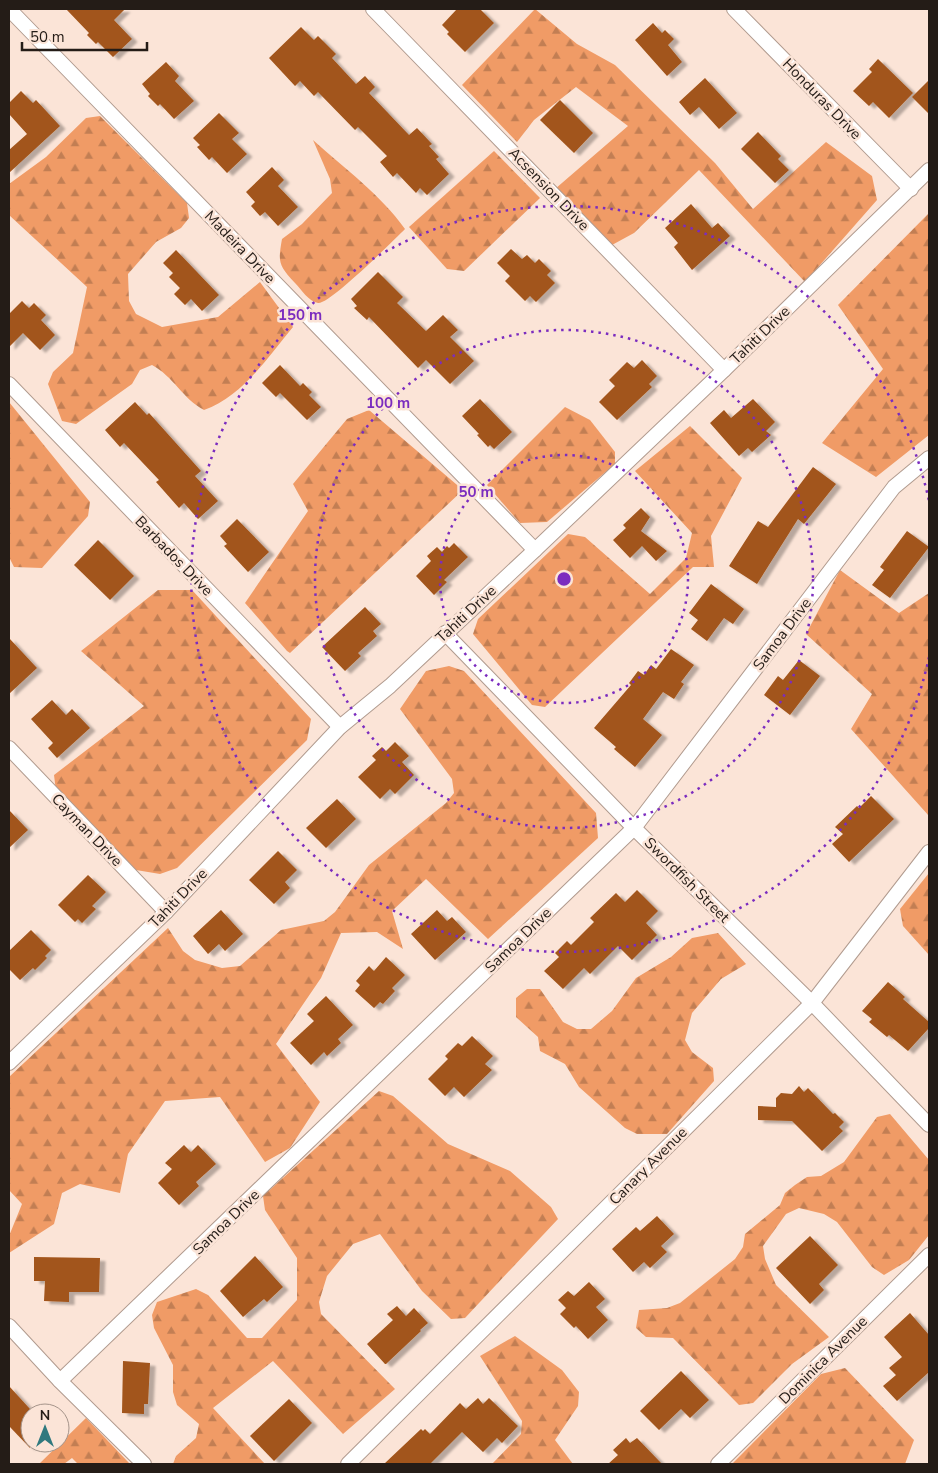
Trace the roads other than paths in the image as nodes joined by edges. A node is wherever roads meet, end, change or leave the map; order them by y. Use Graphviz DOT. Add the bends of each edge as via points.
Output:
graph roads {
  1 [pos="9,9"];
  2 [pos="373,9"];
  3 [pos="734,9"];
  4 [pos="929,170"];
  5 [pos="910,189"];
  6 [pos="724,370"];
  7 [pos="9,384"];
  8 [pos="929,458"];
  9 [pos="535,550"];
  10 [pos="445,633"];
  11 [pos="340,727"];
  12 [pos="9,748"];
  13 [pos="634,828"];
  14 [pos="929,852"];
  15 [pos="166,912"];
  16 [pos="812,1003"];
  17 [pos="9,1064"];
  18 [pos="929,1125"];
  19 [pos="929,1255"];
  20 [pos="9,1326"];
  21 [pos="60,1381"];
  22 [pos="144,1464"];
  23 [pos="348,1464"];
  24 [pos="718,1464"];
  1 -- 9 [label="street, Madeira Drive"];
  2 -- 6 [label="street, Acsension Drive"];
  3 -- 5 [label="street, Honduras Drive"];
  4 -- 5 [label="street, Tahiti Drive"];
  5 -- 6 [label="street, Tahiti Drive"];
  6 -- 9 [label="street, Tahiti Drive"];
  7 -- 11 [label="street, Barbados Drive"];
  8 -- 13 [label="street, Samoa Drive" via="894,487"];
  9 -- 10 [label="street, Tahiti Drive"];
  10 -- 11 [label="street, Tahiti Drive" via="390,686"];
  10 -- 13 [label="street, Swordfish Street"];
  11 -- 15 [label="street, Tahiti Drive"];
  12 -- 15 [label="street, Cayman Drive"];
  13 -- 16 [label="street, Swordfish Street"];
  13 -- 21 [label="street, Samoa Drive"];
  14 -- 16 [label="street, Canary Avenue"];
  15 -- 17 [label="street, Tahiti Drive"];
  16 -- 18 [label="street, Swordfish Street"];
  16 -- 23 [label="street, Canary Avenue"];
  19 -- 24 [label="street, Dominica Avenue"];
  20 -- 21 [label="street"];
  21 -- 22 [label="street"];
}
